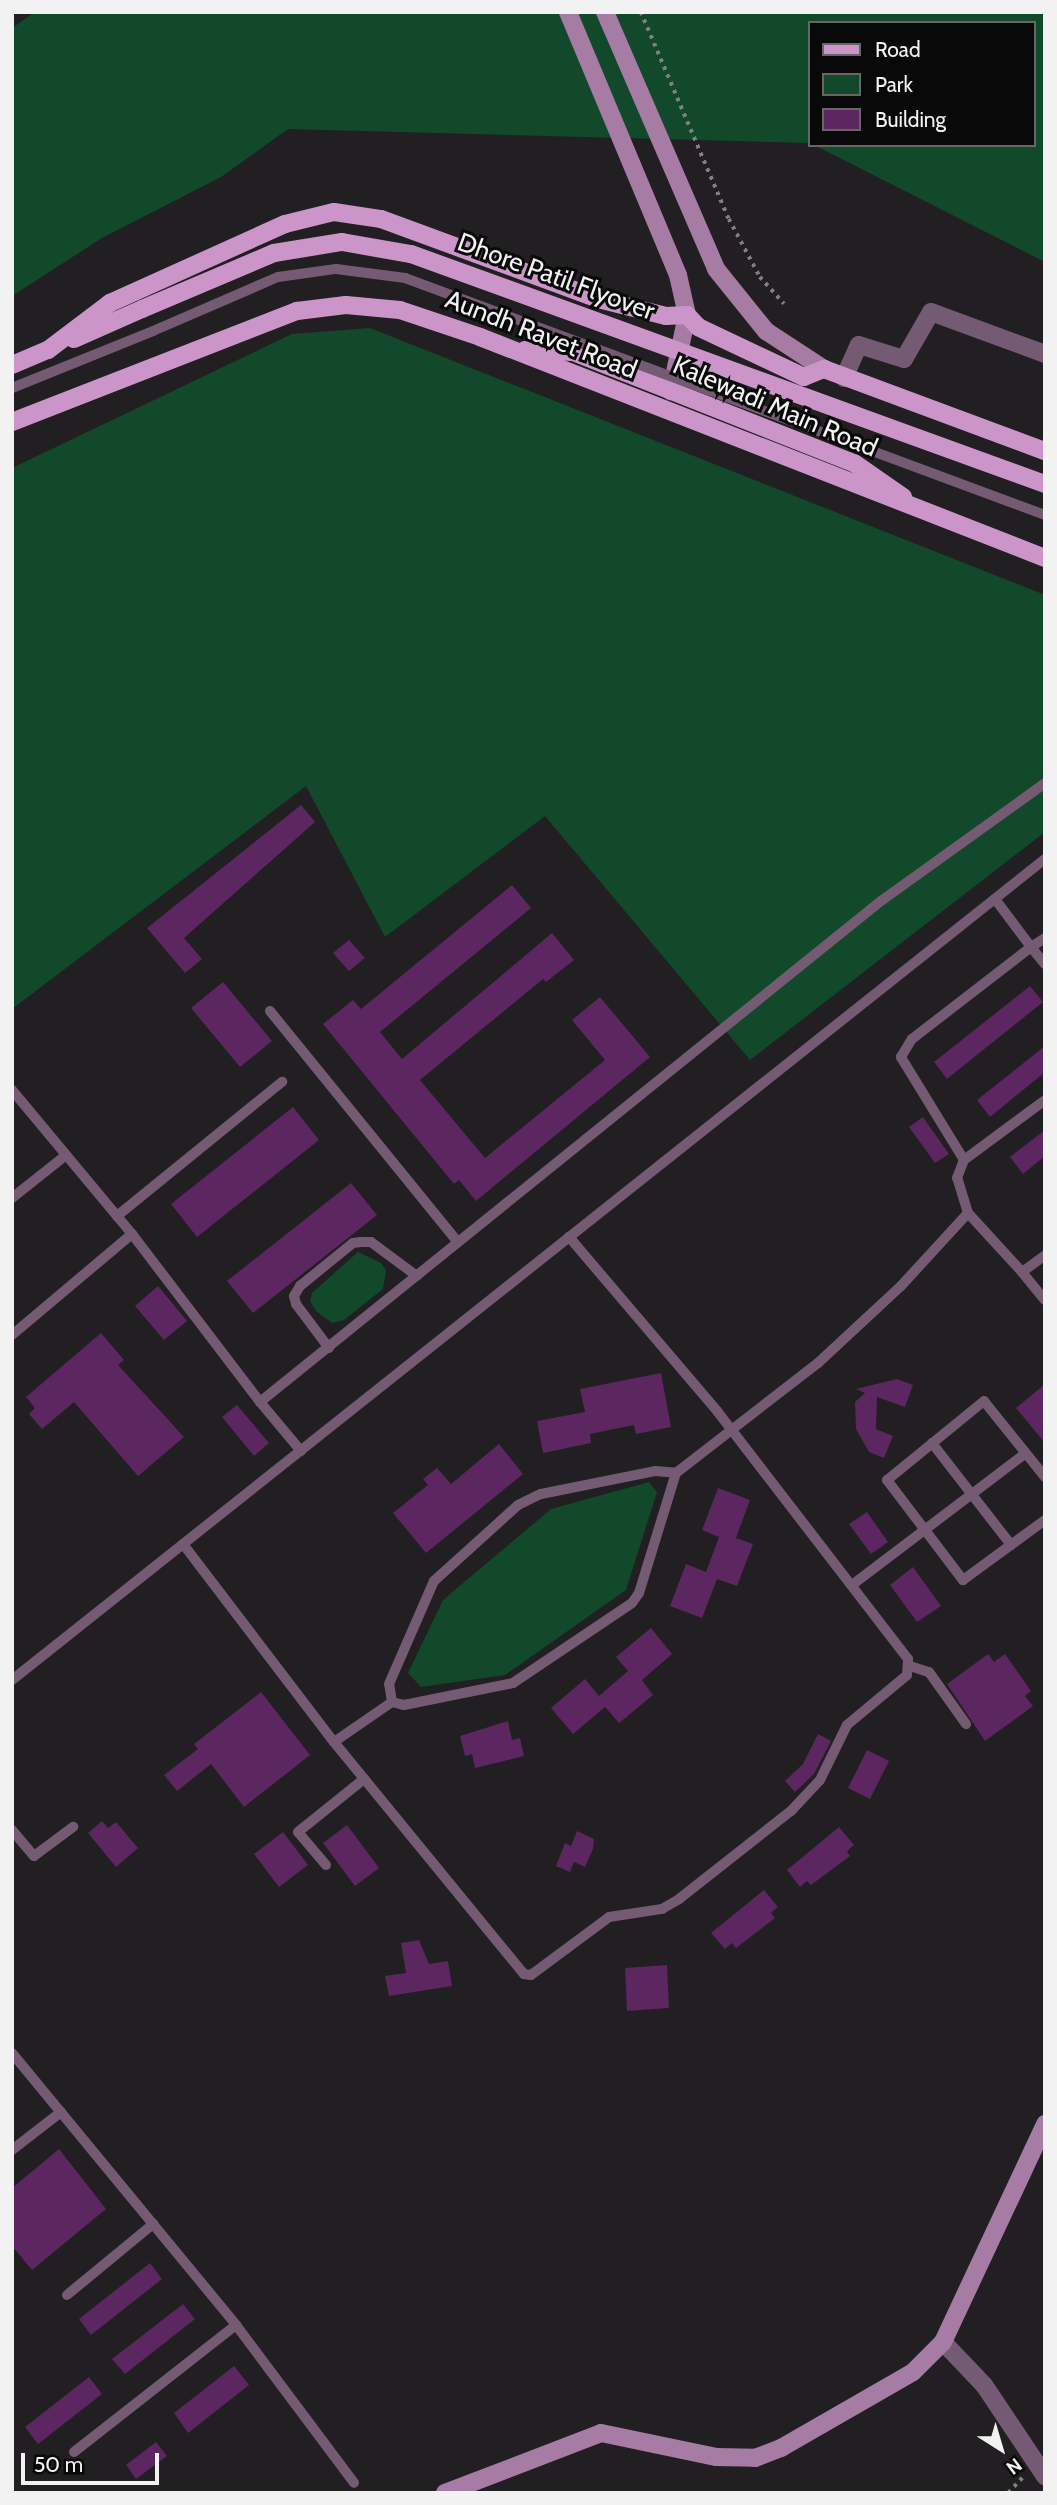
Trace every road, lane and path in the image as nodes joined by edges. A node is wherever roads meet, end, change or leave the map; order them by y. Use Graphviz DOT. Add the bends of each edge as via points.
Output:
graph roads {
  1 [pos="568,12"];
  2 [pos="604,12"];
  3 [pos="641,12"];
  4 [pos="784,304"];
  5 [pos="687,315"];
  6 [pos="508,349"];
  7 [pos="48,350"];
  8 [pos="1045,355"];
  9 [pos="12,365"];
  10 [pos="824,369"];
  11 [pos="844,378"];
  12 [pos="12,388"];
  13 [pos="671,391"];
  14 [pos="12,422"];
  15 [pos="1045,451"];
  16 [pos="1045,484"];
  17 [pos="1045,514"];
  18 [pos="932,516"];
  19 [pos="1045,558"];
  20 [pos="1045,783"];
  21 [pos="1045,859"];
  22 [pos="995,899"];
  23 [pos="1045,938"];
  24 [pos="1031,947"];
  25 [pos="1045,964"];
  26 [pos="271,1011"];
  27 [pos="282,1082"];
  28 [pos="12,1090"];
  29 [pos="1045,1100"];
  30 [pos="66,1155"];
  31 [pos="964,1160"];
  32 [pos="12,1198"];
  33 [pos="968,1213"];
  34 [pos="117,1216"];
  35 [pos="132,1234"];
  36 [pos="569,1237"];
  37 [pos="458,1242"];
  38 [pos="1045,1255"];
  39 [pos="1022,1272"];
  40 [pos="417,1276"];
  41 [pos="1045,1300"];
  42 [pos="12,1335"];
  43 [pos="329,1348"];
  44 [pos="260,1402"];
  45 [pos="731,1430"];
  46 [pos="932,1443"];
  47 [pos="301,1451"];
  48 [pos="1026,1452"];
  49 [pos="676,1473"];
  50 [pos="1045,1478"];
  51 [pos="972,1494"];
  52 [pos="1045,1520"];
  53 [pos="924,1530"];
  54 [pos="183,1544"];
  55 [pos="1011,1545"];
  56 [pos="852,1585"];
  57 [pos="910,1666"];
  58 [pos="12,1680"];
  59 [pos="391,1702"];
  60 [pos="966,1724"];
  61 [pos="334,1742"];
  62 [pos="364,1779"];
  63 [pos="73,1827"];
  64 [pos="12,1830"];
  65 [pos="326,1865"];
  66 [pos="12,2053"];
  67 [pos="61,2112"];
  68 [pos="1045,2124"];
  69 [pos="12,2150"];
  70 [pos="153,2224"];
  71 [pos="67,2295"];
  72 [pos="236,2325"];
  73 [pos="943,2342"];
  74 [pos="74,2452"];
  75 [pos="1045,2476"];
  76 [pos="355,2483"];
  77 [pos="445,2493"];
  1 -- 5 [label="main road" via="678,275"];
  2 -- 10 [label="main road" via="716,270 766,331"];
  3 -- 4 [label="path" via="729,219 760,277"];
  5 -- 7 [label="main road, Aundh Ravet Road" via="666,316 598,299 381,219 334,212 285,223 110,303"];
  5 -- 10 [label="main road" via="698,327 804,377"];
  5 -- 13 [label="main road"];
  6 -- 13 [label="main road, Kalewadi Main Road" via="573,352"];
  6 -- 14 [label="main road, Aundh Ravet Road" via="400,310 346,305 297,311"];
  6 -- 18 [label="main road, Aundh Ravet Road"];
  7 -- 9 [label="main road, Aundh Ravet Road"];
  7 -- 16 [label="main road, Dhore Patil Flyover, bridge" via="274,253 342,242 411,254"];
  8 -- 11 [label="street" via="931,312 904,359 859,345"];
  10 -- 11 [label="main road"];
  11 -- 15 [label="main road"];
  12 -- 17 [label="lane, bridge" via="278,277 336,269 405,278"];
  13 -- 18 [label="main road, Kalewadi Main Road" via="854,463"];
  18 -- 19 [label="main road, Aundh Ravet Road"];
  20 -- 37 [label="lane" via="870,910"];
  21 -- 22 [label="lane"];
  22 -- 24 [label="lane"];
  22 -- 36 [label="lane"];
  23 -- 24 [label="lane"];
  24 -- 25 [label="lane"];
  24 -- 31 [label="lane" via="904,1048 903,1067"];
  26 -- 37 [label="lane"];
  27 -- 34 [label="lane"];
  28 -- 30 [label="lane"];
  29 -- 31 [label="lane"];
  30 -- 32 [label="lane"];
  30 -- 34 [label="lane"];
  31 -- 33 [label="lane" via="957,1178"];
  33 -- 39 [label="lane"];
  33 -- 45 [label="lane" via="901,1286 818,1363"];
  34 -- 35 [label="lane"];
  35 -- 42 [label="lane"];
  35 -- 44 [label="lane"];
  36 -- 45 [label="lane"];
  36 -- 47 [label="lane"];
  37 -- 40 [label="lane"];
  38 -- 39 [label="lane"];
  39 -- 41 [label="lane"];
  40 -- 43 [label="lane"];
  40 -- 43 [label="lane" via="371,1242 361,1242 353,1243 300,1286 294,1296 296,1304"];
  43 -- 44 [label="lane"];
  44 -- 47 [label="lane"];
  45 -- 49 [label="lane"];
  45 -- 56 [label="lane"];
  46 -- 48 [label="lane" via="984,1401"];
  46 -- 51 [label="lane"];
  46 -- 53 [label="lane" via="887,1480"];
  47 -- 54 [label="lane"];
  48 -- 50 [label="lane"];
  48 -- 51 [label="lane"];
  49 -- 59 [label="lane" via="632,1603 513,1683 404,1705"];
  49 -- 59 [label="lane" via="655,1471 541,1494 519,1505 434,1581 389,1684"];
  51 -- 53 [label="lane"];
  51 -- 55 [label="lane"];
  52 -- 55 [label="lane"];
  53 -- 55 [label="lane" via="963,1580"];
  53 -- 56 [label="lane"];
  54 -- 58 [label="lane"];
  54 -- 61 [label="lane"];
  56 -- 57 [label="lane" via="903,1650"];
  57 -- 60 [label="lane" via="929,1672"];
  57 -- 62 [label="lane" via="906,1675 847,1725 820,1780 791,1811 679,1899 662,1909 609,1917 531,1975 515,1968"];
  59 -- 61 [label="lane"];
  61 -- 62 [label="lane"];
  62 -- 65 [label="lane" via="298,1832"];
  63 -- 64 [label="lane" via="34,1856"];
  66 -- 67 [label="lane"];
  67 -- 69 [label="lane"];
  67 -- 70 [label="lane"];
  68 -- 73 [label="main road"];
  70 -- 71 [label="lane"];
  70 -- 72 [label="lane"];
  72 -- 74 [label="lane"];
  72 -- 76 [label="lane"];
  73 -- 75 [label="street" via="984,2385"];
  73 -- 77 [label="main road" via="913,2372 781,2448 755,2458 716,2458 601,2433"];
}
